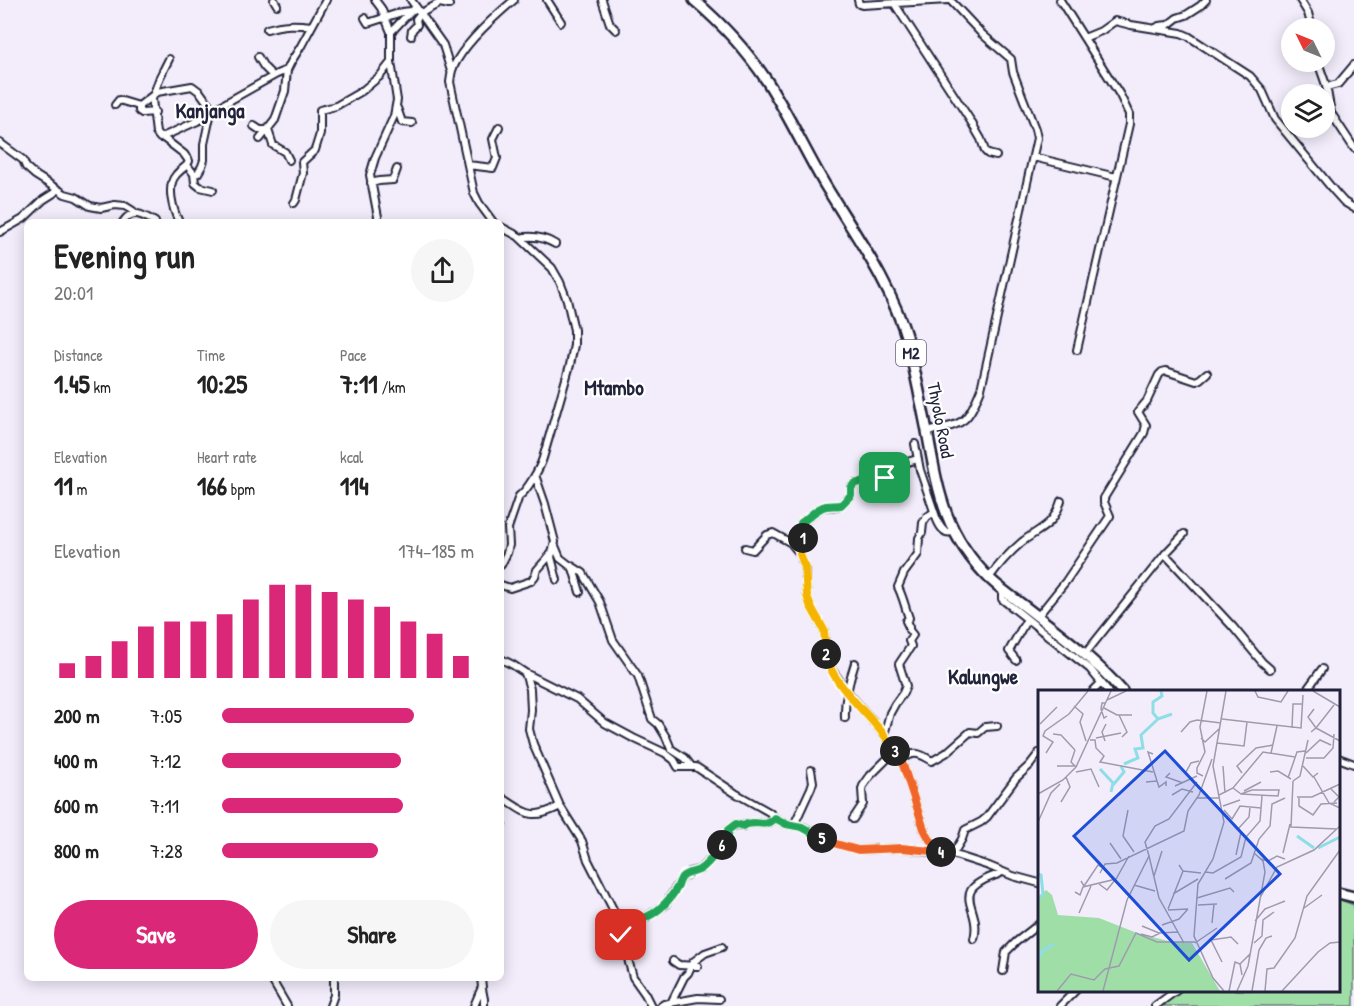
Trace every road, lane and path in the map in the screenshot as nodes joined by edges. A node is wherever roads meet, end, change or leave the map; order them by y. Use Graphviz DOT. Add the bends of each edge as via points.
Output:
graph roads {
  1 [pos="326,0"];
  2 [pos="375,0"];
  3 [pos="411,0"];
  4 [pos="514,0"];
  5 [pos="548,0"];
  6 [pos="602,0"];
  7 [pos="694,0"];
  8 [pos="858,0"];
  9 [pos="949,0"];
  10 [pos="1060,0"];
  11 [pos="1206,0"];
  12 [pos="1300,0"];
  13 [pos="894,3"];
  14 [pos="449,5"];
  15 [pos="416,11"];
  16 [pos="365,18"];
  17 [pos="386,18"];
  18 [pos="1309,18"];
  19 [pos="561,22"];
  20 [pos="312,26"];
  21 [pos="267,29"];
  22 [pos="1155,29"];
  23 [pos="616,30"];
  24 [pos="391,32"];
  25 [pos="411,36"];
  26 [pos="1084,38"];
  27 [pos="258,57"];
  28 [pos="169,58"];
  29 [pos="391,62"];
  30 [pos="1354,65"];
  31 [pos="287,70"];
  32 [pos="451,71"];
  33 [pos="273,76"];
  34 [pos="1335,85"];
  35 [pos="153,95"];
  36 [pos="115,105"];
  37 [pos="139,106"];
  38 [pos="396,108"];
  39 [pos="212,111"];
  40 [pos="155,112"];
  41 [pos="1335,119"];
  42 [pos="412,123"];
  43 [pos="254,126"];
  44 [pos="500,127"];
  45 [pos="268,130"];
  46 [pos="162,137"];
  47 [pos="260,139"];
  48 [pos="0,142"];
  49 [pos="1354,148"];
  50 [pos="996,156"];
  51 [pos="1033,157"];
  52 [pos="289,160"];
  53 [pos="187,165"];
  54 [pos="468,165"];
  55 [pos="397,169"];
  56 [pos="194,174"];
  57 [pos="1116,177"];
  58 [pos="371,183"];
  59 [pos="57,189"];
  60 [pos="213,190"];
  61 [pos="294,203"];
  62 [pos="1354,208"];
  63 [pos="134,214"];
  64 [pos="125,219"];
  65 [pos="150,219"];
  66 [pos="178,219"];
  67 [pos="378,219"];
  68 [pos="491,219"];
  69 [pos="504,230"];
  70 [pos="0,232"];
  71 [pos="520,238"];
  72 [pos="555,244"];
  73 [pos="1077,350"];
  74 [pos="1207,373"];
  75 [pos="927,432"];
  76 [pos="915,444"];
  77 [pos="918,459"];
  78 [pos="535,475"];
  79 [pos="1061,501"];
  80 [pos="934,512"];
  81 [pos="954,531"];
  82 [pos="1184,534"];
  83 [pos="555,546"];
  84 [pos="745,548"];
  85 [pos="552,553"];
  86 [pos="800,554"];
  87 [pos="1165,554"];
  88 [pos="504,559"];
  89 [pos="570,565"];
  90 [pos="989,578"];
  91 [pos="556,580"];
  92 [pos="504,586"];
  93 [pos="580,592"];
  94 [pos="1004,592"];
  95 [pos="1038,616"];
  96 [pos="1027,619"];
  97 [pos="1085,654"];
  98 [pos="1016,660"];
  99 [pos="504,661"];
  100 [pos="855,663"];
  101 [pos="1270,669"];
  102 [pos="1322,669"];
  103 [pos="525,673"];
  104 [pos="1101,683"];
  105 [pos="1094,690"];
  106 [pos="1107,690"];
  107 [pos="1121,690"];
  108 [pos="1307,690"];
  109 [pos="848,693"];
  110 [pos="845,718"];
  111 [pos="997,726"];
  112 [pos="885,735"];
  113 [pos="895,751"];
  114 [pos="1038,754"];
  115 [pos="1339,758"];
  116 [pos="900,760"];
  117 [pos="1354,764"];
  118 [pos="692,767"];
  119 [pos="811,770"];
  120 [pos="504,798"];
  121 [pos="560,806"];
  122 [pos="775,818"];
  123 [pos="853,819"];
  124 [pos="794,825"];
  125 [pos="949,853"];
  126 [pos="1001,872"];
  127 [pos="1038,883"];
  128 [pos="1339,893"];
  129 [pos="1354,897"];
  130 [pos="619,921"];
  131 [pos="1038,925"];
  132 [pos="974,939"];
  133 [pos="722,947"];
  134 [pos="673,961"];
  135 [pos="694,965"];
  136 [pos="1003,971"];
  137 [pos="334,981"];
  138 [pos="481,981"];
  139 [pos="273,982"];
  140 [pos="482,987"];
  141 [pos="1075,991"];
  142 [pos="1176,991"];
  143 [pos="719,999"];
  144 [pos="671,1003"];
  145 [pos="286,1006"];
  146 [pos="330,1006"];
  147 [pos="474,1006"];
  148 [pos="484,1006"];
  149 [pos="651,1006"];
  150 [pos="661,1006"];
  151 [pos="1060,1006"];
  152 [pos="1155,1006"];
  1 -- 20 [label="street"];
  2 -- 17 [label="street"];
  3 -- 15 [label="street"];
  4 -- 32 [label="street" via="470,43"];
  5 -- 19 [label="street"];
  6 -- 23 [label="street"];
  7 -- 75 [label="highway, Thyolo Road / M2" via="740,45 765,78 878,270 903,325"];
  8 -- 13 [label="street" via="859,4"];
  9 -- 13 [label="street"];
  9 -- 51 [label="street" via="1011,59 1037,134"];
  10 -- 26 [label="street"];
  11 -- 22 [label="street" via="1186,15"];
  12 -- 18 [label="street"];
  13 -- 50 [label="street" via="970,120 985,151"];
  14 -- 15 [label="street" via="440,3"];
  15 -- 17 [label="street"];
  15 -- 24 [label="street"];
  15 -- 25 [label="street" via="417,26"];
  15 -- 32 [label="street" via="443,45"];
  16 -- 17 [label="street" via="368,23"];
  17 -- 24 [label="street"];
  20 -- 21 [label="street" via="283,24"];
  20 -- 31 [label="street"];
  22 -- 26 [label="street" via="1115,21"];
  22 -- 62 [label="street" via="1195,39 1250,76 1262,90 1275,119 1335,192"];
  24 -- 29 [label="street"];
  26 -- 57 [label="street" via="1129,114"];
  27 -- 33 [label="street"];
  28 -- 35 [label="street"];
  29 -- 38 [label="street"];
  29 -- 61 [label="street" via="362,91 320,110 320,134 315,150 302,162 303,173"];
  30 -- 34 [label="street"];
  31 -- 33 [label="street"];
  31 -- 45 [label="street" via="283,98"];
  32 -- 54 [label="street"];
  33 -- 39 [label="street"];
  35 -- 37 [label="street"];
  35 -- 39 [label="street" via="192,86"];
  35 -- 40 [label="street"];
  36 -- 37 [label="street" via="119,100"];
  37 -- 40 [label="street" via="142,113"];
  38 -- 42 [label="street" via="402,122"];
  38 -- 58 [label="street" via="371,168"];
  39 -- 46 [label="street"];
  39 -- 56 [label="street" via="204,160"];
  40 -- 46 [label="street" via="156,134"];
  41 -- 49 [label="street"];
  43 -- 45 [label="street"];
  44 -- 54 [label="street" via="494,139 497,158 493,168"];
  45 -- 47 [label="street"];
  45 -- 52 [label="street" via="273,145 285,152"];
  46 -- 53 [label="street" via="184,154 189,160"];
  48 -- 59 [label="street" via="35,175"];
  51 -- 57 [label="street"];
  51 -- 75 [label="street" via="981,389 963,422"];
  53 -- 56 [label="street"];
  53 -- 66 [label="street" via="174,176 171,186"];
  54 -- 68 [label="street" via="475,196"];
  55 -- 58 [label="street" via="393,180"];
  56 -- 60 [label="street" via="195,183"];
  57 -- 73 [label="street"];
  58 -- 67 [label="street"];
  59 -- 63 [label="street" via="90,206 125,206"];
  59 -- 70 [label="street" via="23,219"];
  63 -- 64 [label="street"];
  63 -- 65 [label="street"];
  69 -- 71 [label="street"];
  71 -- 72 [label="street" via="541,237"];
  71 -- 78 [label="street" via="557,274 574,330 570,365"];
  74 -- 95 [label="street" via="1196,381 1166,371 1159,375 1138,412 1146,425 1144,433 1104,498 1110,516"];
  75 -- 81 [label="highway, Thyolo Road / M2" via="939,495"];
  76 -- 77 [label="street"];
  77 -- 80 [label="street"];
  77 -- 86 [label="street" via="889,470 885,478 854,484 851,495 841,505 815,511 801,523"];
  78 -- 83 [label="street"];
  78 -- 88 [label="street" via="519,496 508,528 509,545"];
  79 -- 90 [label="street" via="1057,513 1041,531 1006,556"];
  80 -- 81 [label="street" via="943,530"];
  80 -- 112 [label="street" via="922,523 918,554 898,587 913,635 899,664 906,686 890,713"];
  81 -- 90 [label="highway, Thyolo Road / M2"];
  82 -- 87 [label="street"];
  83 -- 85 [label="street"];
  83 -- 89 [label="street" via="560,558"];
  84 -- 86 [label="street" via="753,550 773,533 791,543"];
  85 -- 91 [label="street"];
  85 -- 92 [label="street" via="531,581 510,588"];
  86 -- 109 [label="street" via="809,602 824,630 828,664"];
  87 -- 97 [label="street"];
  87 -- 101 [label="street"];
  89 -- 93 [label="street"];
  89 -- 118 [label="street" via="583,573 600,602 612,640 638,676 652,719 671,749"];
  90 -- 94 [label="highway, Thyolo Road / M2"];
  94 -- 95 [label="highway, Thyolo Road / M2"];
  94 -- 96 [label="street" via="1002,599"];
  95 -- 97 [label="highway, Thyolo Road / M2"];
  96 -- 98 [label="street" via="1009,651"];
  96 -- 104 [label="street" via="1090,669"];
  97 -- 107 [label="highway, Thyolo Road / M2"];
  99 -- 103 [label="street"];
  100 -- 109 [label="street"];
  102 -- 108 [label="street"];
  103 -- 118 [label="street" via="577,699 602,720 664,753 678,767"];
  103 -- 121 [label="street" via="531,696 530,736"];
  104 -- 105 [label="street"];
  104 -- 106 [label="street"];
  109 -- 110 [label="street"];
  109 -- 112 [label="street"];
  111 -- 116 [label="street" via="970,732 932,761 911,753"];
  112 -- 113 [label="street"];
  113 -- 116 [label="street"];
  113 -- 123 [label="street" via="863,786 863,804"];
  114 -- 125 [label="street" via="987,817 965,830"];
  115 -- 117 [label="street"];
  116 -- 125 [label="street" via="924,829 930,840"];
  118 -- 122 [label="street"];
  119 -- 124 [label="street" via="810,792"];
  120 -- 121 [label="street" via="532,814"];
  121 -- 130 [label="street" via="582,842"];
  122 -- 124 [label="street"];
  122 -- 130 [label="street" via="767,824 736,824 710,860 681,878 665,905 645,918"];
  124 -- 125 [label="street" via="858,850 902,848"];
  125 -- 126 [label="street"];
  126 -- 127 [label="street"];
  126 -- 132 [label="street" via="977,884 970,894"];
  128 -- 129 [label="highway"];
  130 -- 149 [label="street" via="621,942 633,977"];
  131 -- 136 [label="street" via="1006,952"];
  133 -- 135 [label="street" via="705,953"];
  134 -- 135 [label="street"];
  135 -- 144 [label="street"];
  137 -- 146 [label="street"];
  138 -- 140 [label="street"];
  139 -- 145 [label="street"];
  140 -- 147 [label="street"];
  140 -- 148 [label="street"];
  141 -- 151 [label="street"];
  142 -- 152 [label="street"];
  143 -- 144 [label="street"];
  144 -- 150 [label="street"];
}
